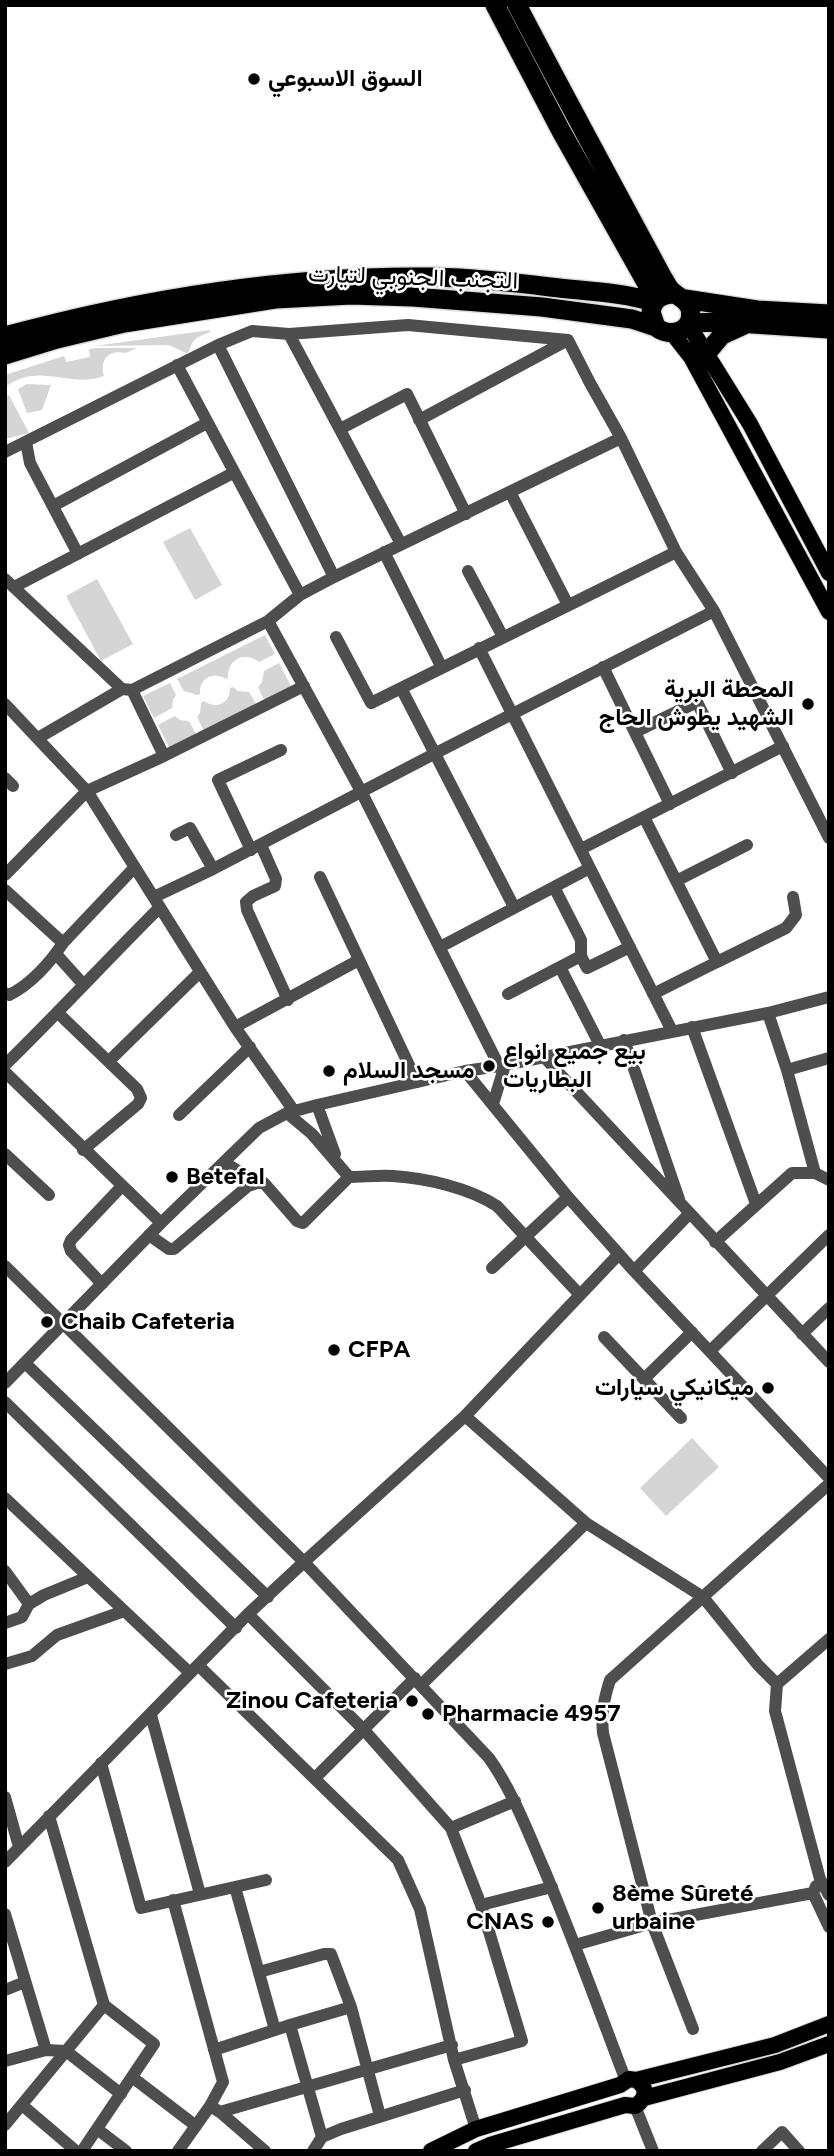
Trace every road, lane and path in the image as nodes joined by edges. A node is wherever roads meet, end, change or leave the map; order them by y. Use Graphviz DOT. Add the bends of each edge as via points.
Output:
graph roads {
  1 [pos="495,5"];
  2 [pos="517,5"];
  3 [pos="631,255"];
  4 [pos="599,293"];
  5 [pos="667,299"];
  6 [pos="829,314"];
  7 [pos="748,324"];
  8 [pos="676,327"];
  9 [pos="829,329"];
  10 [pos="289,334"];
  11 [pos="5,336"];
  12 [pos="568,340"];
  13 [pos="218,345"];
  14 [pos="706,354"];
  15 [pos="5,355"];
  16 [pos="177,365"];
  17 [pos="419,420"];
  18 [pos="207,423"];
  19 [pos="340,429"];
  20 [pos="621,438"];
  21 [pos="26,442"];
  22 [pos="5,452"];
  23 [pos="233,473"];
  24 [pos="510,492"];
  25 [pos="53,506"];
  26 [pos="466,514"];
  27 [pos="401,544"];
  28 [pos="384,552"];
  29 [pos="676,552"];
  30 [pos="78,554"];
  31 [pos="828,568"];
  32 [pos="468,571"];
  33 [pos="334,576"];
  34 [pos="10,583"];
  35 [pos="300,595"];
  36 [pos="568,605"];
  37 [pos="715,611"];
  38 [pos="829,612"];
  39 [pos="268,621"];
  40 [pos="336,637"];
  41 [pos="503,637"];
  42 [pos="479,648"];
  43 [pos="603,667"];
  44 [pos="442,668"];
  45 [pos="304,686"];
  46 [pos="401,688"];
  47 [pos="127,689"];
  48 [pos="5,704"];
  49 [pos="514,714"];
  50 [pos="635,732"];
  51 [pos="38,738"];
  52 [pos="783,746"];
  53 [pos="281,750"];
  54 [pos="434,754"];
  55 [pos="164,756"];
  56 [pos="732,773"];
  57 [pos="87,791"];
  58 [pos="362,793"];
  59 [pos="670,804"];
  60 [pos="644,817"];
  61 [pos="176,835"];
  62 [pos="829,838"];
  63 [pos="747,845"];
  64 [pos="256,847"];
  65 [pos="581,849"];
  66 [pos="134,868"];
  67 [pos="590,868"];
  68 [pos="213,870"];
  69 [pos="5,875"];
  70 [pos="320,877"];
  71 [pos="676,881"];
  72 [pos="554,887"];
  73 [pos="5,890"];
  74 [pos="793,897"];
  75 [pos="157,902"];
  76 [pos="514,907"];
  77 [pos="440,947"];
  78 [pos="630,947"];
  79 [pos="59,949"];
  80 [pos="581,956"];
  81 [pos="359,960"];
  82 [pos="717,962"];
  83 [pos="561,967"];
  84 [pos="200,972"];
  85 [pos="83,984"];
  86 [pos="5,993"];
  87 [pos="508,994"];
  88 [pos="653,994"];
  89 [pos="829,997"];
  90 [pos="288,1000"];
  91 [pos="58,1013"];
  92 [pos="768,1013"];
  93 [pos="235,1027"];
  94 [pos="692,1027"];
  95 [pos="673,1031"];
  96 [pos="624,1040"];
  97 [pos="600,1045"];
  98 [pos="250,1047"];
  99 [pos="544,1057"];
  100 [pos="829,1058"];
  101 [pos="109,1061"];
  102 [pos="5,1065"];
  103 [pos="502,1065"];
  104 [pos="788,1070"];
  105 [pos="466,1071"];
  106 [pos="5,1072"];
  107 [pos="417,1082"];
  108 [pos="493,1104"];
  109 [pos="317,1105"];
  110 [pos="291,1112"];
  111 [pos="179,1115"];
  112 [pos="83,1150"];
  113 [pos="5,1154"];
  114 [pos="337,1161"];
  115 [pos="223,1162"];
  116 [pos="815,1173"];
  117 [pos="349,1177"];
  118 [pos="829,1180"];
  119 [pos="257,1183"];
  120 [pos="122,1186"];
  121 [pos="49,1195"];
  122 [pos="568,1197"];
  123 [pos="756,1204"];
  124 [pos="685,1210"];
  125 [pos="160,1223"];
  126 [pos="149,1235"];
  127 [pos="829,1235"];
  128 [pos="526,1237"];
  129 [pos="715,1242"];
  130 [pos="619,1254"];
  131 [pos="5,1266"];
  132 [pos="492,1268"];
  133 [pos="634,1271"];
  134 [pos="102,1284"];
  135 [pos="580,1295"];
  136 [pos="766,1296"];
  137 [pos="829,1308"];
  138 [pos="63,1324"];
  139 [pos="692,1332"];
  140 [pos="802,1334"];
  141 [pos="604,1337"];
  142 [pos="710,1351"];
  143 [pos="829,1362"];
  144 [pos="25,1363"];
  145 [pos="644,1379"];
  146 [pos="5,1383"];
  147 [pos="5,1402"];
  148 [pos="465,1416"];
  149 [pos="681,1418"];
  150 [pos="829,1478"];
  151 [pos="829,1484"];
  152 [pos="5,1498"];
  153 [pos="586,1523"];
  154 [pos="304,1562"];
  155 [pos="5,1571"];
  156 [pos="88,1577"];
  157 [pos="268,1597"];
  158 [pos="704,1597"];
  159 [pos="29,1604"];
  160 [pos="124,1611"];
  161 [pos="248,1615"];
  162 [pos="5,1623"];
  163 [pos="236,1628"];
  164 [pos="829,1639"];
  165 [pos="5,1664"];
  166 [pos="195,1670"];
  167 [pos="418,1681"];
  168 [pos="777,1684"];
  169 [pos="151,1714"];
  170 [pos="363,1730"];
  171 [pos="101,1763"];
  172 [pos="315,1778"];
  173 [pos="5,1797"];
  174 [pos="515,1801"];
  175 [pos="8,1814"];
  176 [pos="49,1816"];
  177 [pos="451,1828"];
  178 [pos="19,1847"];
  179 [pos="5,1862"];
  180 [pos="820,1879"];
  181 [pos="266,1880"];
  182 [pos="235,1886"];
  183 [pos="552,1887"];
  184 [pos="813,1892"];
  185 [pos="200,1894"];
  186 [pos="829,1895"];
  187 [pos="173,1900"];
  188 [pos="481,1905"];
  189 [pos="5,1914"];
  190 [pos="652,1923"];
  191 [pos="829,1927"];
  192 [pos="575,1945"];
  193 [pos="259,1972"];
  194 [pos="25,1982"];
  195 [pos="5,1990"];
  196 [pos="104,2006"];
  197 [pos="351,2007"];
  198 [pos="829,2024"];
  199 [pos="290,2025"];
  200 [pos="693,2029"];
  201 [pos="275,2030"];
  202 [pos="829,2044"];
  203 [pos="452,2045"];
  204 [pos="46,2050"];
  205 [pos="215,2050"];
  206 [pos="66,2051"];
  207 [pos="5,2060"];
  208 [pos="454,2060"];
  209 [pos="367,2069"];
  210 [pos="132,2077"];
  211 [pos="627,2082"];
  212 [pos="309,2087"];
  213 [pos="465,2090"];
  214 [pos="121,2094"];
  215 [pos="635,2103"];
  216 [pos="22,2105"];
  217 [pos="215,2109"];
  218 [pos="380,2116"];
  219 [pos="5,2125"];
  220 [pos="196,2126"];
  221 [pos="97,2129"];
  222 [pos="476,2129"];
  223 [pos="322,2137"];
  224 [pos="79,2151"];
  225 [pos="126,2151"];
  226 [pos="178,2151"];
  227 [pos="265,2151"];
  228 [pos="313,2151"];
  229 [pos="431,2151"];
  230 [pos="475,2151"];
  231 [pos="653,2151"];
  232 [pos="762,2151"];
  233 [pos="799,2151"];
  1 -- 3 [label="highway"];
  2 -- 5 [label="highway"];
  3 -- 4 [label="highway" via="629,285"];
  3 -- 5 [label="highway"];
  4 -- 5 [label="highway, التجنب الجنوبي لتيارت"];
  4 -- 11 [label="highway, التجنب الجنوبي لتيارت" via="435,277 324,279 143,303"];
  5 -- 6 [label="highway, التجنب الجنوبي لتيارت"];
  5 -- 8 [label="highway" via="690,308"];
  5 -- 8 [label="highway" via="651,312"];
  7 -- 8 [label="highway, التجنب الجنوبي لتيارت"];
  7 -- 9 [label="highway, التجنب الجنوبي لتيارت"];
  7 -- 14 [label="highway" via="730,329"];
  8 -- 14 [label="main road"];
  8 -- 15 [label="highway, التجنب الجنوبي لتيارت" via="542,307 351,295 275,299 124,323"];
  8 -- 38 [label="main road"];
  10 -- 12 [label="street" via="408,325"];
  10 -- 13 [label="street" via="252,331"];
  10 -- 19 [label="street"];
  12 -- 17 [label="street"];
  12 -- 20 [label="street"];
  13 -- 16 [label="street"];
  13 -- 33 [label="street"];
  14 -- 31 [label="main road" via="750,424"];
  16 -- 18 [label="street"];
  16 -- 21 [label="street"];
  17 -- 19 [label="street" via="407,394"];
  17 -- 26 [label="street"];
  18 -- 23 [label="street"];
  18 -- 25 [label="street"];
  19 -- 27 [label="street"];
  20 -- 24 [label="street"];
  20 -- 29 [label="street"];
  21 -- 22 [label="street"];
  21 -- 25 [label="street" via="30,463"];
  23 -- 30 [label="street"];
  23 -- 35 [label="street"];
  24 -- 26 [label="street"];
  24 -- 36 [label="street"];
  25 -- 30 [label="street"];
  26 -- 27 [label="street"];
  27 -- 28 [label="street"];
  28 -- 33 [label="street"];
  28 -- 44 [label="street"];
  29 -- 36 [label="street"];
  29 -- 37 [label="street"];
  30 -- 34 [label="street"];
  32 -- 41 [label="street"];
  33 -- 35 [label="street"];
  34 -- 47 [label="street"];
  35 -- 39 [label="street"];
  36 -- 41 [label="street"];
  37 -- 43 [label="street"];
  37 -- 52 [label="street"];
  39 -- 45 [label="street"];
  39 -- 47 [label="street"];
  40 -- 46 [label="street" via="371,703"];
  41 -- 42 [label="street"];
  42 -- 44 [label="street"];
  42 -- 49 [label="street"];
  43 -- 49 [label="street"];
  43 -- 50 [label="street"];
  44 -- 46 [label="street"];
  45 -- 55 [label="street"];
  45 -- 58 [label="street"];
  46 -- 54 [label="street"];
  47 -- 51 [label="street"];
  47 -- 55 [label="street"];
  48 -- 51 [label="street"];
  49 -- 54 [label="street"];
  49 -- 65 [label="street"];
  50 -- 56 [label="street" via="697,702"];
  50 -- 59 [label="street"];
  51 -- 57 [label="street"];
  52 -- 56 [label="street"];
  52 -- 62 [label="street"];
  53 -- 64 [label="street" via="218,780"];
  54 -- 58 [label="street"];
  54 -- 76 [label="street"];
  55 -- 57 [label="street"];
  56 -- 59 [label="street"];
  57 -- 66 [label="street"];
  57 -- 69 [label="street"];
  58 -- 64 [label="street"];
  58 -- 77 [label="street"];
  59 -- 60 [label="street"];
  60 -- 65 [label="street"];
  60 -- 71 [label="street"];
  61 -- 68 [label="street" via="190,828"];
  63 -- 71 [label="street"];
  64 -- 68 [label="street"];
  64 -- 90 [label="street" via="276,879 275,886 246,902 247,910"];
  65 -- 67 [label="street"];
  66 -- 75 [label="street"];
  66 -- 79 [label="street"];
  67 -- 72 [label="street"];
  67 -- 78 [label="street"];
  68 -- 75 [label="street"];
  70 -- 81 [label="street"];
  71 -- 82 [label="street"];
  72 -- 76 [label="street"];
  72 -- 80 [label="street" via="581,940"];
  73 -- 79 [label="street"];
  74 -- 82 [label="street" via="796,915 786,928"];
  75 -- 84 [label="street"];
  75 -- 85 [label="street"];
  76 -- 77 [label="street"];
  77 -- 103 [label="street"];
  78 -- 80 [label="street" via="587,968"];
  78 -- 88 [label="street"];
  79 -- 85 [label="street"];
  79 -- 86 [label="street" via="19,990"];
  80 -- 83 [label="street"];
  81 -- 90 [label="street"];
  81 -- 107 [label="street"];
  82 -- 88 [label="street"];
  83 -- 87 [label="street"];
  83 -- 97 [label="street"];
  84 -- 93 [label="street"];
  84 -- 101 [label="street"];
  85 -- 91 [label="street"];
  88 -- 95 [label="street"];
  89 -- 92 [label="street"];
  90 -- 93 [label="street"];
  91 -- 101 [label="street"];
  91 -- 102 [label="street"];
  92 -- 94 [label="street"];
  92 -- 104 [label="street"];
  93 -- 98 [label="street"];
  94 -- 95 [label="street"];
  94 -- 123 [label="street"];
  95 -- 96 [label="street"];
  96 -- 97 [label="street"];
  96 -- 124 [label="street"];
  97 -- 99 [label="street"];
  98 -- 110 [label="street"];
  98 -- 111 [label="street"];
  99 -- 103 [label="street"];
  99 -- 124 [label="street"];
  100 -- 104 [label="street"];
  101 -- 112 [label="street" via="141,1098"];
  103 -- 105 [label="street"];
  103 -- 108 [label="street"];
  104 -- 116 [label="street"];
  105 -- 107 [label="street"];
  105 -- 108 [label="street"];
  106 -- 112 [label="street"];
  107 -- 109 [label="street"];
  108 -- 122 [label="street"];
  109 -- 110 [label="street"];
  109 -- 114 [label="street"];
  110 -- 114 [label="street"];
  110 -- 115 [label="street" via="259,1128"];
  112 -- 120 [label="street"];
  113 -- 121 [label="street"];
  114 -- 117 [label="street"];
  115 -- 119 [label="street"];
  115 -- 125 [label="street"];
  116 -- 118 [label="street"];
  116 -- 123 [label="street" via="792,1173"];
  117 -- 119 [label="street" via="303,1223 264,1183"];
  117 -- 128 [label="street" via="393,1176 461,1189 497,1206"];
  119 -- 126 [label="street" via="174,1248 169,1250"];
  120 -- 125 [label="street"];
  120 -- 134 [label="street" via="69,1245"];
  122 -- 128 [label="street"];
  122 -- 130 [label="street"];
  123 -- 129 [label="street"];
  124 -- 129 [label="street"];
  124 -- 133 [label="street"];
  125 -- 126 [label="street"];
  126 -- 134 [label="street"];
  127 -- 136 [label="street"];
  128 -- 132 [label="street"];
  128 -- 135 [label="street"];
  129 -- 136 [label="street"];
  130 -- 133 [label="street"];
  130 -- 135 [label="street"];
  131 -- 138 [label="street"];
  133 -- 139 [label="street"];
  134 -- 138 [label="street"];
  135 -- 148 [label="street"];
  136 -- 140 [label="street"];
  136 -- 142 [label="street"];
  137 -- 140 [label="street"];
  138 -- 144 [label="street"];
  138 -- 154 [label="street"];
  139 -- 142 [label="street"];
  139 -- 145 [label="street"];
  140 -- 143 [label="street"];
  141 -- 145 [label="street"];
  142 -- 150 [label="street"];
  144 -- 146 [label="street"];
  144 -- 157 [label="street"];
  145 -- 149 [label="street"];
  147 -- 163 [label="street"];
  148 -- 153 [label="street"];
  148 -- 154 [label="street"];
  151 -- 158 [label="street"];
  152 -- 156 [label="street"];
  153 -- 158 [label="street"];
  153 -- 167 [label="street"];
  154 -- 157 [label="street"];
  154 -- 167 [label="street"];
  155 -- 159 [label="street"];
  156 -- 159 [label="street"];
  156 -- 160 [label="street"];
  157 -- 161 [label="street"];
  158 -- 168 [label="street"];
  158 -- 190 [label="street" via="610,1680 601,1716"];
  159 -- 162 [label="street" via="22,1617"];
  160 -- 165 [label="street" via="57,1635 32,1656"];
  160 -- 166 [label="street"];
  161 -- 163 [label="street"];
  161 -- 170 [label="street"];
  163 -- 166 [label="street"];
  164 -- 168 [label="street"];
  166 -- 169 [label="street"];
  166 -- 172 [label="street"];
  167 -- 170 [label="street"];
  167 -- 174 [label="street" via="489,1758"];
  168 -- 180 [label="street" via="775,1711"];
  169 -- 171 [label="street"];
  169 -- 185 [label="street"];
  170 -- 172 [label="street"];
  170 -- 177 [label="street"];
  171 -- 176 [label="street"];
  171 -- 187 [label="street" via="141,1908"];
  172 -- 203 [label="street" via="398,1860 420,1909"];
  173 -- 175 [label="street"];
  174 -- 177 [label="street"];
  174 -- 183 [label="street"];
  175 -- 178 [label="street"];
  176 -- 178 [label="street"];
  176 -- 196 [label="street"];
  177 -- 188 [label="street"];
  178 -- 179 [label="street"];
  180 -- 184 [label="street"];
  180 -- 186 [label="street"];
  181 -- 182 [label="street"];
  182 -- 185 [label="street"];
  182 -- 193 [label="street"];
  183 -- 188 [label="street"];
  183 -- 192 [label="street"];
  184 -- 190 [label="street"];
  184 -- 191 [label="street"];
  185 -- 187 [label="street"];
  187 -- 205 [label="street"];
  188 -- 208 [label="street" via="522,2041"];
  189 -- 194 [label="street"];
  190 -- 192 [label="street"];
  190 -- 200 [label="street"];
  192 -- 211 [label="street"];
  193 -- 197 [label="street" via="331,1954"];
  193 -- 201 [label="street"];
  194 -- 195 [label="street"];
  194 -- 204 [label="street"];
  196 -- 206 [label="street"];
  196 -- 210 [label="street" via="154,2044"];
  197 -- 199 [label="street"];
  197 -- 209 [label="street"];
  198 -- 211 [label="main road" via="775,2045"];
  199 -- 201 [label="street"];
  199 -- 212 [label="street"];
  201 -- 205 [label="street"];
  202 -- 215 [label="main road"];
  203 -- 208 [label="street"];
  203 -- 209 [label="street"];
  204 -- 206 [label="street"];
  204 -- 207 [label="street"];
  205 -- 217 [label="street" via="223,2081"];
  206 -- 214 [label="street"];
  206 -- 216 [label="street"];
  208 -- 213 [label="street"];
  209 -- 212 [label="street"];
  209 -- 218 [label="street"];
  210 -- 214 [label="street"];
  210 -- 220 [label="street"];
  211 -- 215 [label="main road" via="644,2089"];
  211 -- 215 [label="main road" via="618,2096"];
  211 -- 222 [label="main road"];
  212 -- 217 [label="street"];
  212 -- 223 [label="street"];
  213 -- 218 [label="street"];
  213 -- 222 [label="street"];
  214 -- 221 [label="street"];
  215 -- 230 [label="main road"];
  215 -- 231 [label="street"];
  216 -- 219 [label="street"];
  216 -- 224 [label="street"];
  217 -- 220 [label="street"];
  217 -- 227 [label="street"];
  218 -- 223 [label="street"];
  220 -- 226 [label="street"];
  221 -- 224 [label="street"];
  221 -- 225 [label="street"];
  222 -- 229 [label="main road"];
  223 -- 228 [label="street"];
  232 -- 233 [label="street" via="782,2133"];
}
